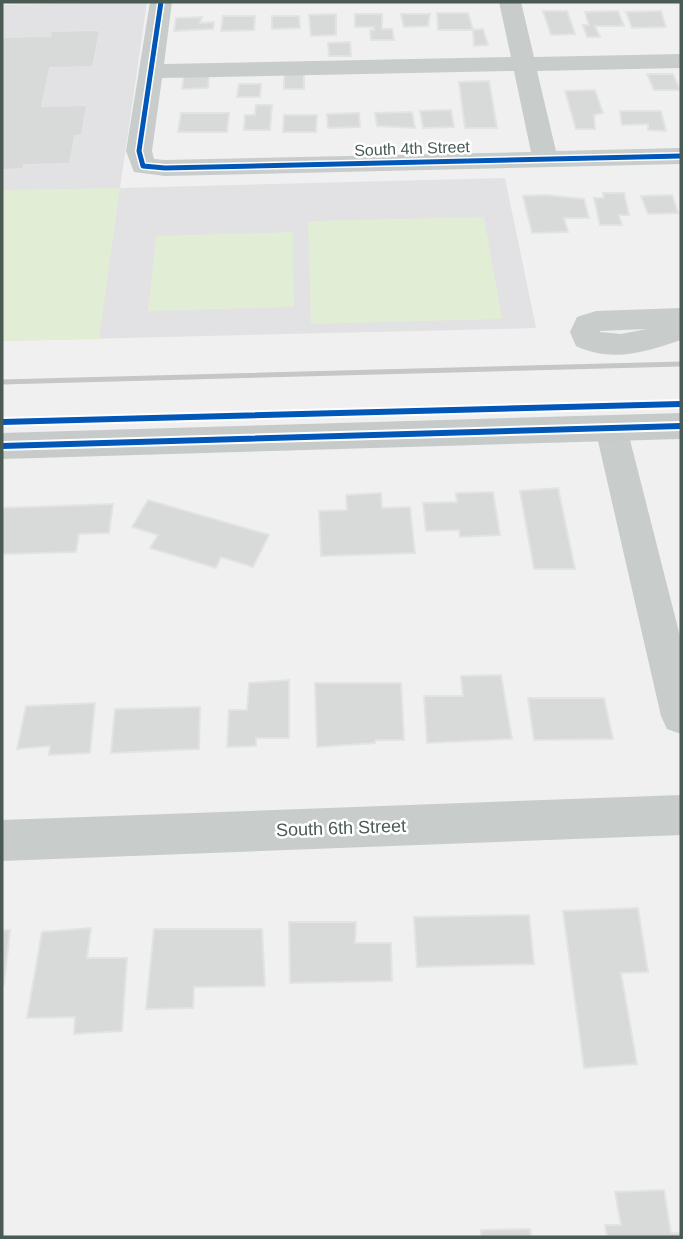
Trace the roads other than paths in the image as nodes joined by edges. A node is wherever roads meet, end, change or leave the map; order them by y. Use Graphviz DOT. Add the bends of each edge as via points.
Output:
graph roads {
  1 [pos="161,2"];
  2 [pos="510,2"];
  3 [pos="681,61"];
  4 [pos="524,64"];
  5 [pos="151,71"];
  6 [pos="681,156"];
  7 [pos="545,158"];
  8 [pos="681,318"];
  9 [pos="681,330"];
  10 [pos="681,426"];
  11 [pos="611,428"];
  12 [pos="2,446"];
  13 [pos="681,716"];
  14 [pos="681,816"];
  15 [pos="2,841"];
  1 -- 5 [label="street"];
  2 -- 4 [label="street"];
  3 -- 4 [label="street"];
  4 -- 5 [label="street"];
  4 -- 7 [label="street"];
  5 -- 7 [label="street, South 4th Street" via="139,151 143,166"];
  6 -- 7 [label="street, South 4th Street"];
  8 -- 9 [label="street" via="596,321 588,324 585,332 587,339 603,345"];
  10 -- 11 [label="main road"];
  11 -- 12 [label="main road"];
  11 -- 13 [label="street"];
  14 -- 15 [label="street, South 6th Street"];
}
